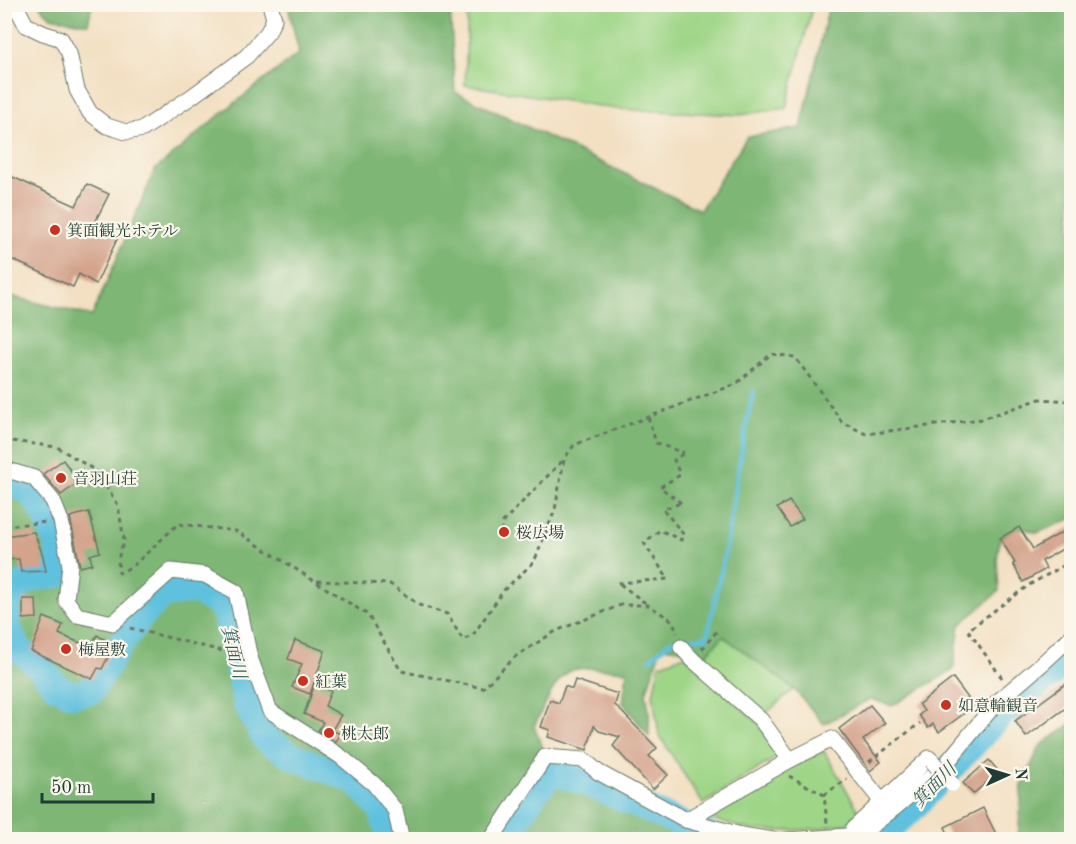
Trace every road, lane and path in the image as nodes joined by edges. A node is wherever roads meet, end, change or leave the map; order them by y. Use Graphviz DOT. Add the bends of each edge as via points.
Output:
graph roads {
  1 [pos="15,4"];
  2 [pos="270,4"];
  3 [pos="1071,401"];
  4 [pos="648,417"];
  5 [pos="4,440"];
  6 [pos="564,459"];
  7 [pos="4,469"];
  8 [pos="40,523"];
  9 [pos="4,526"];
  10 [pos="501,532"];
  11 [pos="1071,561"];
  12 [pos="317,581"];
  13 [pos="648,605"];
  14 [pos="121,626"];
  15 [pos="717,631"];
  16 [pos="1071,636"];
  17 [pos="680,641"];
  18 [pos="237,655"];
  19 [pos="693,660"];
  20 [pos="1003,680"];
  21 [pos="920,723"];
  22 [pos="790,760"];
  23 [pos="857,771"];
  24 [pos="789,777"];
  25 [pos="842,782"];
  26 [pos="952,784"];
  27 [pos="824,795"];
  28 [pos="882,802"];
  29 [pos="686,819"];
  30 [pos="847,836"];
  31 [pos="828,837"];
  32 [pos="402,840"];
  33 [pos="491,840"];
  34 [pos="773,840"];
  35 [pos="788,840"];
  1 -- 2 [label="street" via="26,25 61,39 69,53 77,90 90,113 107,126 126,132 143,129 247,56 268,32 273,19"];
  3 -- 4 [label="path" via="1040,399 982,419 866,434 842,422 795,357 771,354 735,384"];
  4 -- 6 [label="path" via="574,445"];
  4 -- 13 [label="path" via="656,443 684,453 674,460 680,475 660,487 681,503 663,509 684,535 681,540 660,530 644,543 668,579 618,583"];
  5 -- 12 [label="path" via="57,447 96,471 118,505 124,540 118,559 119,573 133,566 178,524 236,531"];
  6 -- 10 [label="path" via="503,522"];
  6 -- 12 [label="path" via="555,510 534,562 504,590 473,634 463,640 447,614 419,605 390,585"];
  7 -- 32 [label="street" via="34,478 53,501 70,564 66,600 77,615 112,624 171,571 205,575 236,592 250,658 270,711 340,756 375,784 395,810"];
  8 -- 9 [label="path"];
  11 -- 20 [label="path" via="1029,585 968,630"];
  12 -- 13 [label="path" via="368,615 402,671 483,688 516,656 556,631 621,605"];
  13 -- 17 [label="path" via="673,621"];
  14 -- 18 [label="path"];
  15 -- 19 [label="path"];
  16 -- 30 [label="street" via="995,704 945,765 864,832"];
  17 -- 19 [label="street"];
  19 -- 22 [label="street" via="761,720"];
  21 -- 23 [label="path"];
  22 -- 23 [label="street" via="832,739"];
  22 -- 29 [label="street"];
  23 -- 28 [label="street"];
  24 -- 27 [label="path"];
  25 -- 27 [label="path"];
  26 -- 28 [label="street, bridge" via="929,758"];
  27 -- 31 [label="path"];
  28 -- 30 [label="street"];
  29 -- 33 [label="street" via="598,772 584,759 545,757"];
  29 -- 34 [label="street"];
  30 -- 31 [label="street"];
  31 -- 35 [label="street"];
}
